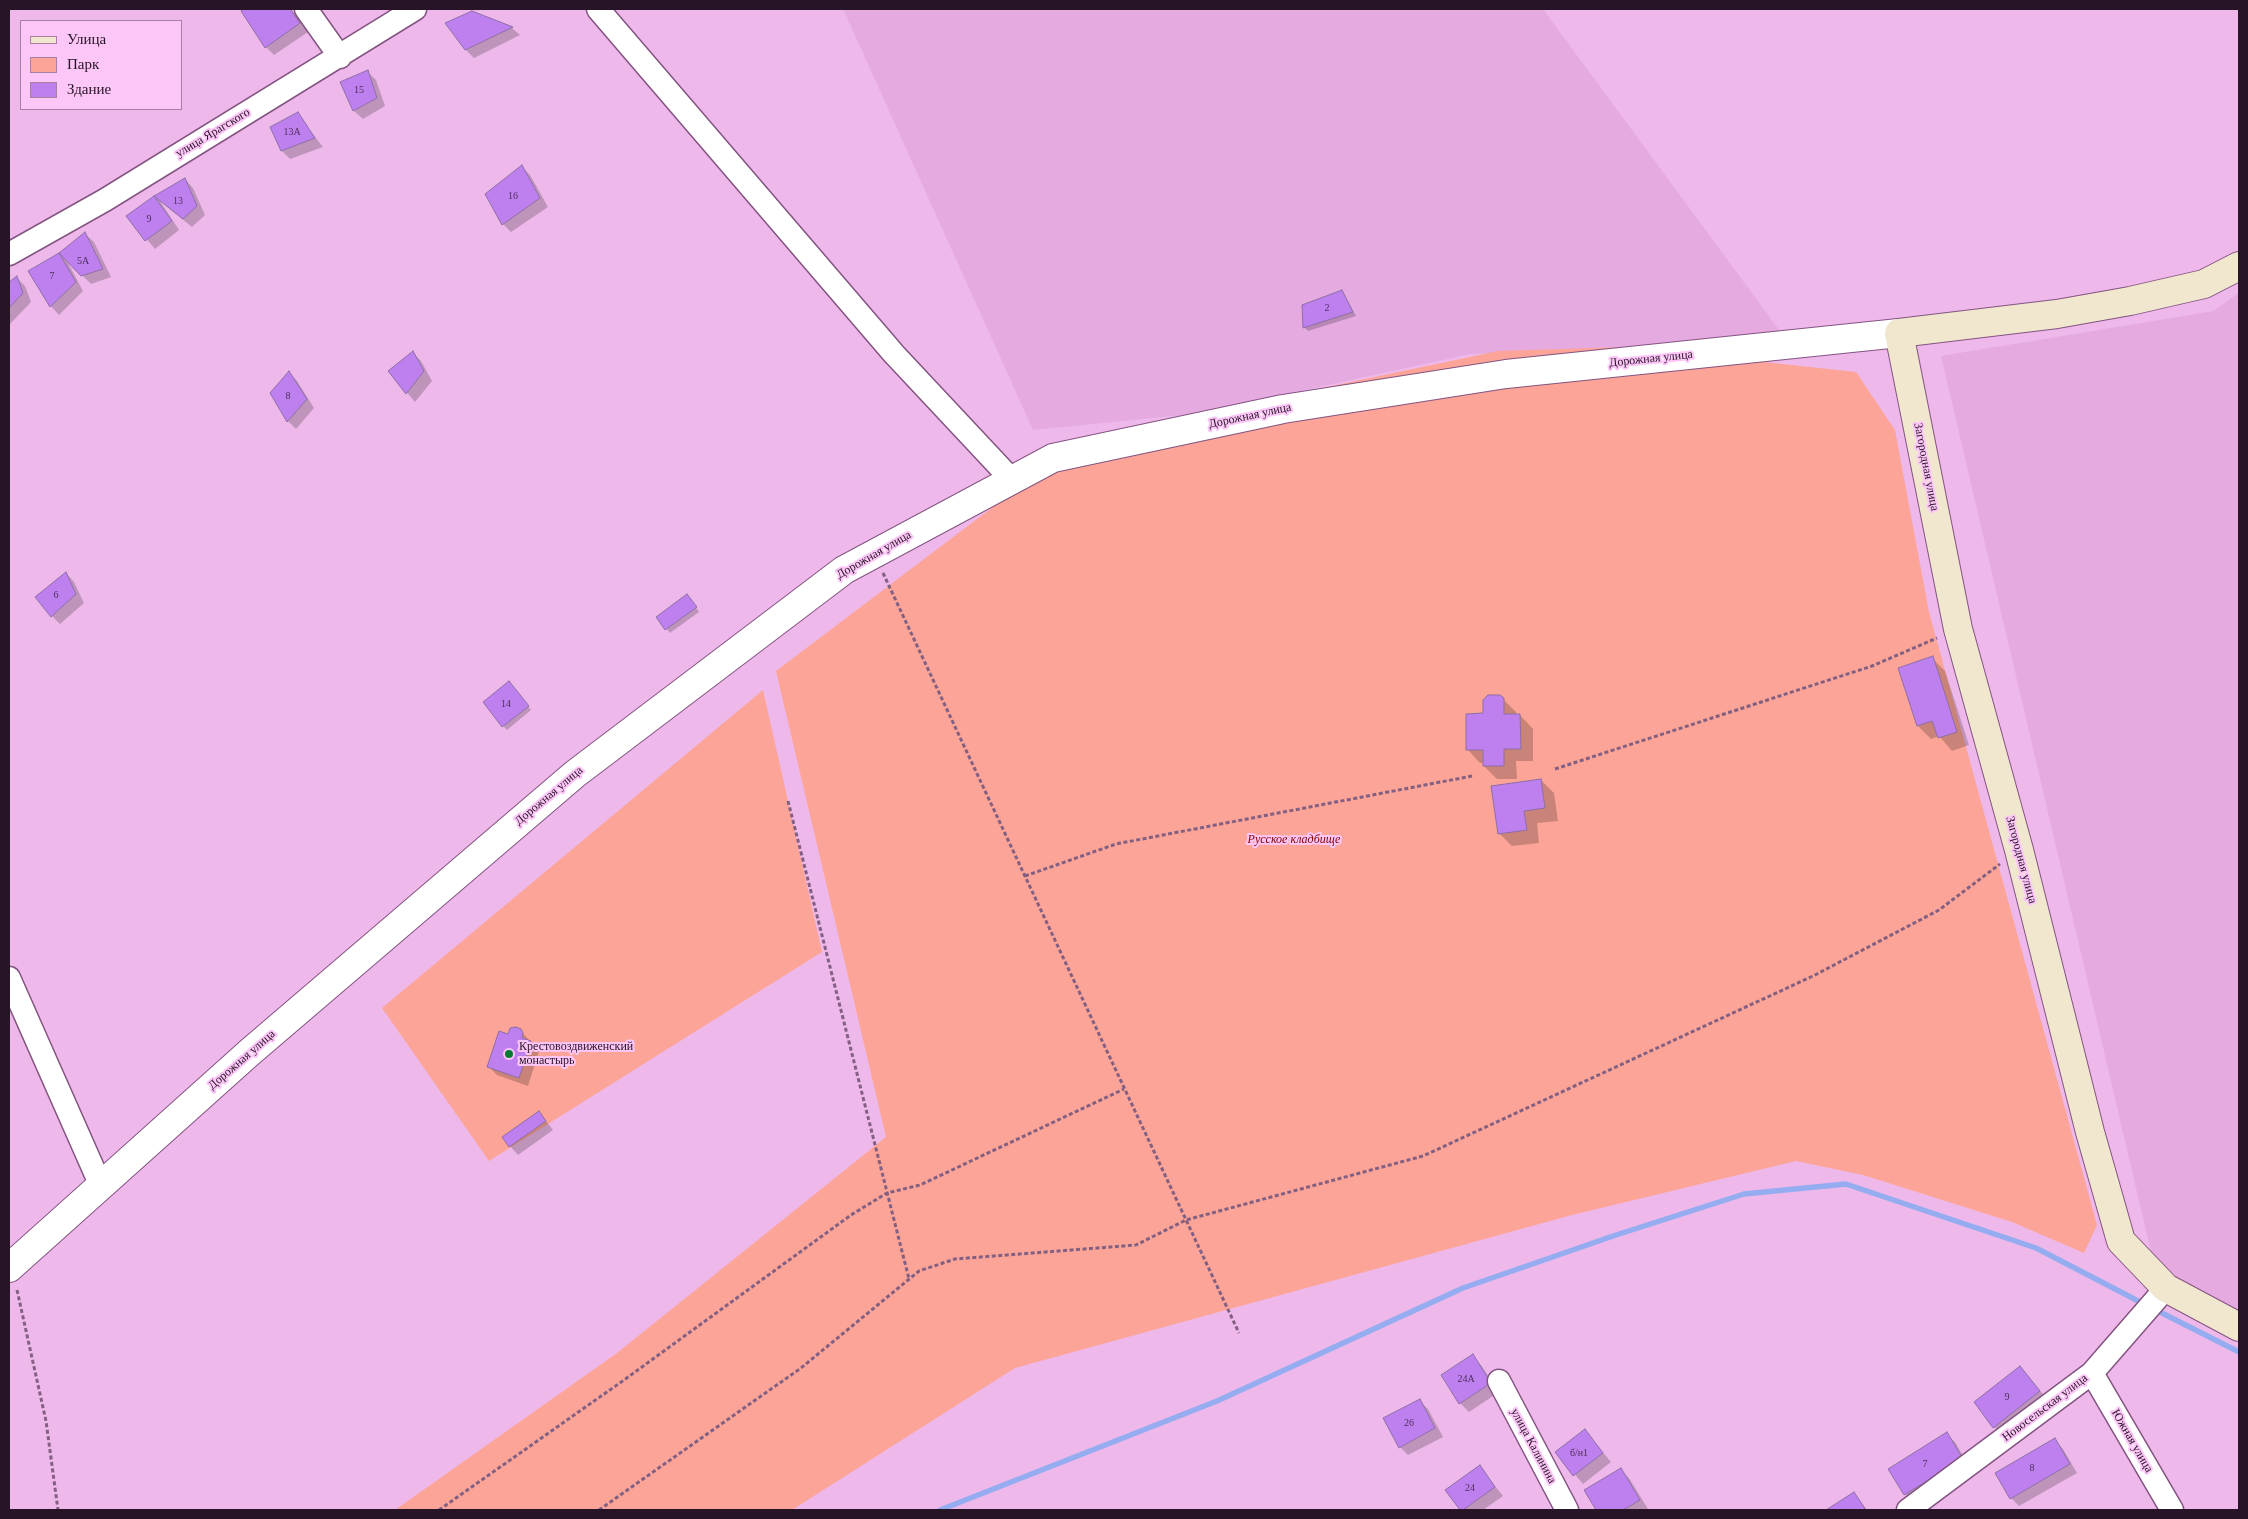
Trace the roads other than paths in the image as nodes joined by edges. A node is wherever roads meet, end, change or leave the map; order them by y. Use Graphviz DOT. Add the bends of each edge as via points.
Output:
graph roads {
  1 [pos="306,9"];
  2 [pos="415,9"];
  3 [pos="598,9"];
  4 [pos="340,57"];
  5 [pos="9,254"];
  6 [pos="2239,266"];
  7 [pos="1899,333"];
  8 [pos="1012,480"];
  9 [pos="9,978"];
  10 [pos="101,1186"];
  11 [pos="10,1267"];
  12 [pos="2166,1288"];
  13 [pos="2239,1327"];
  14 [pos="2092,1373"];
  15 [pos="1499,1381"];
  16 [pos="1567,1510"];
  17 [pos="1908,1510"];
  18 [pos="2172,1510"];
  1 -- 4 [label="street"];
  2 -- 4 [label="street, улица Ярагского"];
  3 -- 8 [label="street" via="894,354"];
  4 -- 5 [label="street, улица Ярагского"];
  6 -- 7 [label="main road" via="2204,284 2130,301 2057,314"];
  7 -- 8 [label="street, Дорожная улица" via="1506,374 1292,408 1053,458"];
  7 -- 12 [label="main road, Загородная улица" via="1958,629 2019,850 2090,1132 2121,1241"];
  8 -- 10 [label="street, Дорожная улица" via="844,570 575,774 250,1052"];
  9 -- 10 [label="street"];
  10 -- 11 [label="street, Дорожная улица"];
  12 -- 13 [label="main road, Загородная улица"];
  12 -- 14 [label="street, Новосельская улица"];
  14 -- 17 [label="street, Новосельская улица"];
  14 -- 18 [label="street, Южная улица"];
  15 -- 16 [label="street, улица Калинина"];
}
